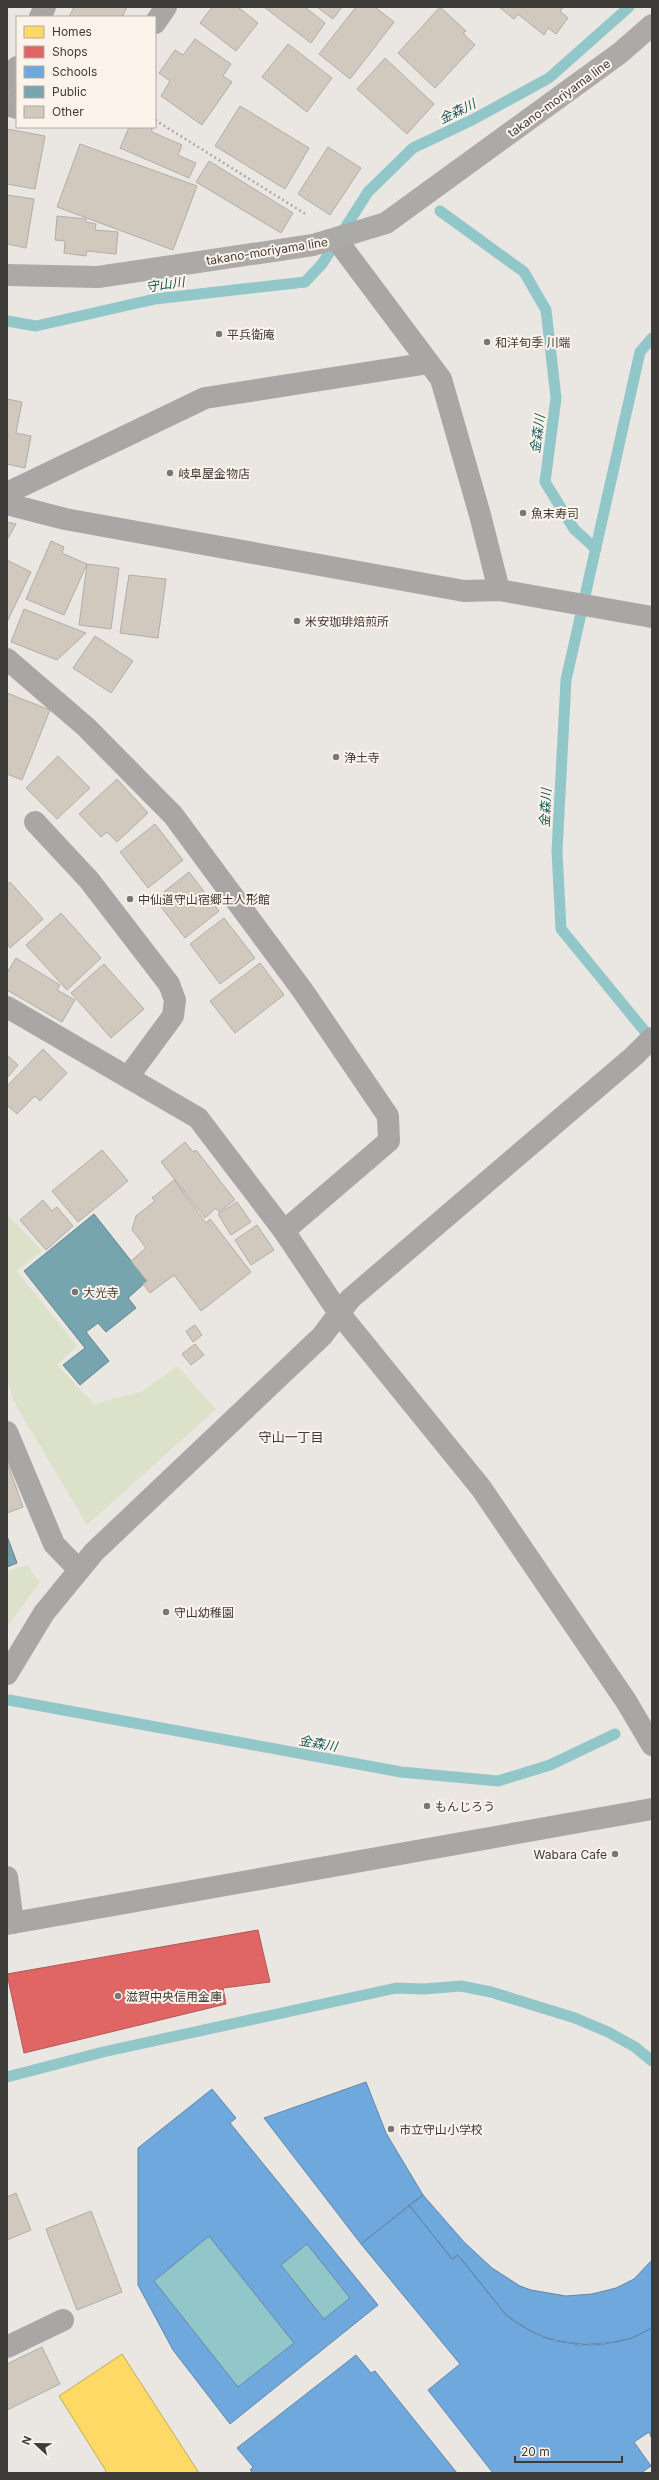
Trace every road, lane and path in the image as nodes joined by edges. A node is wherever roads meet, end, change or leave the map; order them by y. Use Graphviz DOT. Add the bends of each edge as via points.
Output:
graph roads {
  1 [pos="45,7"];
  2 [pos="166,7"];
  3 [pos="40,16"];
  4 [pos="156,21"];
  5 [pos="652,25"];
  6 [pos="16,69"];
  7 [pos="7,89"];
  8 [pos="156,121"];
  9 [pos="336,239"];
  10 [pos="7,275"];
  11 [pos="429,363"];
  12 [pos="7,493"];
  13 [pos="7,504"];
  14 [pos="499,590"];
  15 [pos="652,617"];
  16 [pos="7,659"];
  17 [pos="35,822"];
  18 [pos="7,1007"];
  19 [pos="652,1038"];
  20 [pos="128,1077"];
  21 [pos="284,1231"];
  22 [pos="339,1313"];
  23 [pos="7,1432"];
  24 [pos="79,1570"];
  25 [pos="7,1674"];
  26 [pos="652,1745"];
  27 [pos="652,1809"];
  28 [pos="7,1877"];
  29 [pos="10,1924"];
  30 [pos="63,2320"];
  31 [pos="7,2347"];
  1 -- 3 [label="street"];
  2 -- 4 [label="street"];
  5 -- 9 [label="main road, takano-moriyama line" via="620,53 460,172 386,223"];
  6 -- 7 [label="street"];
  8 -- 9 [label="path" via="318,222"];
  9 -- 10 [label="main road, takano-moriyama line" via="313,245 98,277"];
  9 -- 11 [label="street"];
  11 -- 12 [label="street" via="205,398"];
  11 -- 14 [label="street" via="441,379"];
  13 -- 14 [label="street" via="65,519 464,591"];
  14 -- 15 [label="street"];
  16 -- 21 [label="street" via="86,727 173,815 303,991 388,1116 389,1142"];
  17 -- 20 [label="street" via="89,880 169,984 175,1000 173,1016"];
  18 -- 20 [label="street"];
  19 -- 22 [label="street" via="350,1299"];
  20 -- 21 [label="street" via="198,1118"];
  21 -- 22 [label="street"];
  22 -- 24 [label="street" via="322,1336 94,1552"];
  22 -- 26 [label="street" via="481,1488 626,1701"];
  23 -- 24 [label="street" via="54,1544"];
  24 -- 25 [label="street" via="44,1612"];
  27 -- 29 [label="street"];
  28 -- 29 [label="street"];
  30 -- 31 [label="street"];
}
